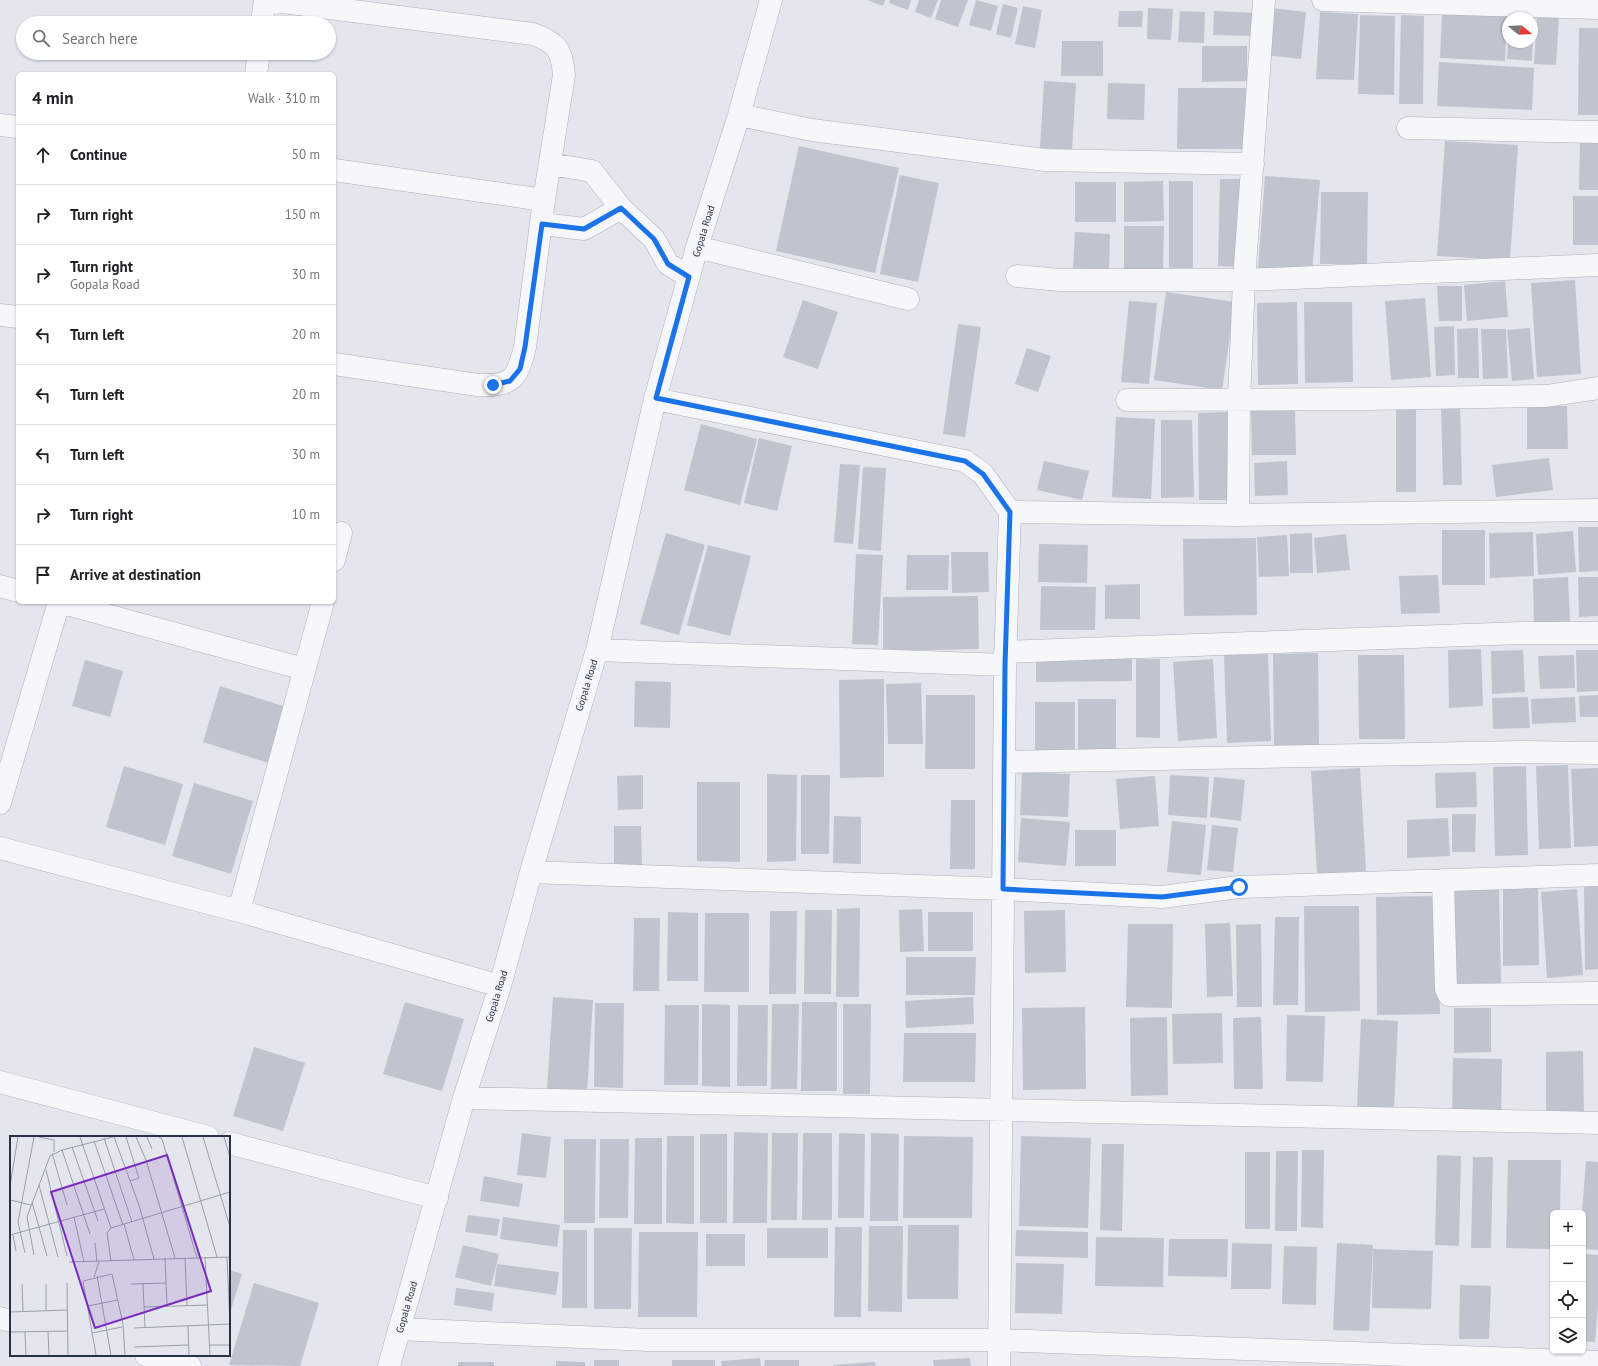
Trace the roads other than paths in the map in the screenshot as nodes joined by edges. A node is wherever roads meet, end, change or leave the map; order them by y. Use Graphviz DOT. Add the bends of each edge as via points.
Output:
graph roads {
  1 [pos="266,0"];
  2 [pos="771,0"];
  3 [pos="1264,0"];
  4 [pos="1322,0"];
  5 [pos="1598,8"];
  6 [pos="263,16"];
  7 [pos="258,60"];
  8 [pos="256,72"];
  9 [pos="740,115"];
  10 [pos="0,125"];
  11 [pos="16,127"];
  12 [pos="1408,128"];
  13 [pos="1598,132"];
  14 [pos="550,164"];
  15 [pos="1253,164"];
  16 [pos="336,170"];
  17 [pos="544,200"];
  18 [pos="621,208"];
  19 [pos="542,224"];
  20 [pos="697,247"];
  21 [pos="1598,265"];
  22 [pos="1017,276"];
  23 [pos="689,277"];
  24 [pos="1244,280"];
  25 [pos="908,299"];
  26 [pos="0,315"];
  27 [pos="16,318"];
  28 [pos="336,364"];
  29 [pos="1598,388"];
  30 [pos="656,398"];
  31 [pos="1127,400"];
  32 [pos="1239,400"];
  33 [pos="1598,510"];
  34 [pos="1010,512"];
  35 [pos="1238,515"];
  36 [pos="341,533"];
  37 [pos="336,552"];
  38 [pos="0,586"];
  39 [pos="16,590"];
  40 [pos="58,604"];
  41 [pos="66,604"];
  42 [pos="322,604"];
  43 [pos="1598,633"];
  44 [pos="597,650"];
  45 [pos="1005,659"];
  46 [pos="304,669"];
  47 [pos="1598,753"];
  48 [pos="1005,762"];
  49 [pos="0,803"];
  50 [pos="0,848"];
  51 [pos="531,872"];
  52 [pos="1598,875"];
  53 [pos="1442,880"];
  54 [pos="1003,889"];
  55 [pos="239,911"];
  56 [pos="500,986"];
  57 [pos="1598,993"];
  58 [pos="0,1082"];
  59 [pos="464,1098"];
  60 [pos="1001,1110"];
  61 [pos="1598,1123"];
  62 [pos="204,1136"];
  63 [pos="230,1143"];
  64 [pos="438,1198"];
  65 [pos="0,1318"];
  66 [pos="10,1321"];
  67 [pos="399,1329"];
  68 [pos="999,1340"];
  69 [pos="150,1356"];
  70 [pos="1598,1362"];
  71 [pos="190,1366"];
  72 [pos="389,1366"];
  73 [pos="998,1366"];
  1 -- 6 [label="street"];
  1 -- 14 [label="street" via="533,34 547,39 559,49 564,75"];
  2 -- 9 [label="street, Gopala Road"];
  3 -- 15 [label="street"];
  4 -- 5 [label="street"];
  7 -- 8 [label="street"];
  9 -- 15 [label="street" via="812,130 1045,160"];
  9 -- 20 [label="street, Gopala Road"];
  10 -- 11 [label="street"];
  12 -- 13 [label="street"];
  14 -- 17 [label="street"];
  14 -- 18 [label="street" via="592,171"];
  15 -- 24 [label="street"];
  16 -- 17 [label="street"];
  17 -- 19 [label="street"];
  18 -- 19 [label="street" via="584,229"];
  18 -- 23 [label="street" via="654,239 668,264"];
  19 -- 28 [label="street" via="525,347 520,369 510,381 478,385"];
  20 -- 23 [label="street, Gopala Road"];
  20 -- 25 [label="street"];
  21 -- 24 [label="street"];
  22 -- 24 [label="street" via="1060,280"];
  23 -- 30 [label="street, Gopala Road"];
  24 -- 32 [label="street"];
  26 -- 27 [label="street"];
  29 -- 32 [label="street" via="1546,396"];
  30 -- 34 [label="street" via="965,461 983,474"];
  30 -- 44 [label="street, Gopala Road"];
  31 -- 32 [label="street"];
  32 -- 35 [label="street"];
  33 -- 35 [label="street"];
  34 -- 35 [label="street"];
  34 -- 45 [label="street"];
  36 -- 37 [label="street"];
  38 -- 39 [label="street"];
  40 -- 49 [label="street"];
  41 -- 46 [label="street"];
  42 -- 46 [label="street"];
  43 -- 45 [label="street" via="1521,633"];
  44 -- 45 [label="street"];
  44 -- 51 [label="street, Gopala Road"];
  45 -- 48 [label="street"];
  46 -- 55 [label="street"];
  47 -- 48 [label="street" via="1513,752"];
  48 -- 54 [label="street"];
  50 -- 55 [label="street"];
  51 -- 54 [label="street"];
  51 -- 56 [label="street, Gopala Road"];
  52 -- 53 [label="street"];
  53 -- 54 [label="street" via="1239,887 1162,897"];
  53 -- 57 [label="street" via="1446,989 1449,995"];
  54 -- 60 [label="street"];
  55 -- 56 [label="street"];
  56 -- 59 [label="street, Gopala Road"];
  58 -- 62 [label="street"];
  59 -- 60 [label="street"];
  59 -- 64 [label="street, Gopala Road"];
  60 -- 61 [label="street"];
  60 -- 68 [label="street"];
  63 -- 64 [label="street"];
  64 -- 67 [label="street, Gopala Road"];
  65 -- 66 [label="street"];
  67 -- 68 [label="street" via="648,1340"];
  67 -- 72 [label="street, Gopala Road"];
  68 -- 70 [label="street"];
  68 -- 73 [label="street"];
  69 -- 71 [label="street"];
}
